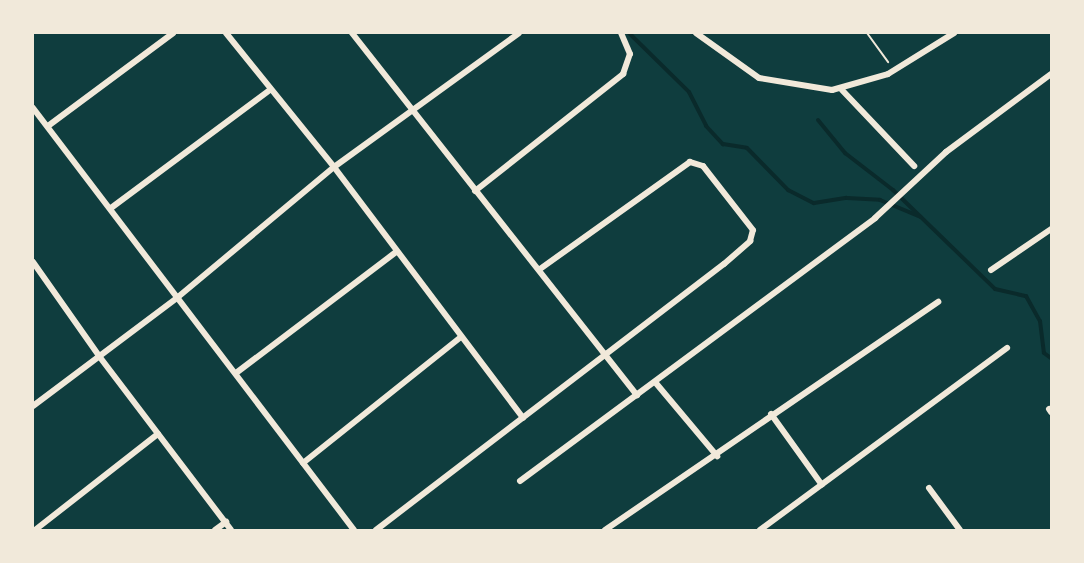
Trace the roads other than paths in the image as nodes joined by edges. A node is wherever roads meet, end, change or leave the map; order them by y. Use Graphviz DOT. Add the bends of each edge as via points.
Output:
graph roads {
  1 [pos="173,33"];
  2 [pos="226,33"];
  3 [pos="352,33"];
  4 [pos="519,33"];
  5 [pos="621,33"];
  6 [pos="696,33"];
  7 [pos="954,33"];
  8 [pos="1051,74"];
  9 [pos="270,90"];
  10 [pos="842,90"];
  11 [pos="33,108"];
  12 [pos="412,110"];
  13 [pos="48,126"];
  14 [pos="914,166"];
  15 [pos="334,167"];
  16 [pos="475,191"];
  17 [pos="111,208"];
  18 [pos="1051,229"];
  19 [pos="396,252"];
  20 [pos="33,261"];
  21 [pos="540,270"];
  22 [pos="991,270"];
  23 [pos="178,297"];
  24 [pos="938,302"];
  25 [pos="461,338"];
  26 [pos="1007,348"];
  27 [pos="604,352"];
  28 [pos="99,356"];
  29 [pos="236,373"];
  30 [pos="655,382"];
  31 [pos="637,395"];
  32 [pos="33,406"];
  33 [pos="771,414"];
  34 [pos="523,418"];
  35 [pos="158,434"];
  36 [pos="717,456"];
  37 [pos="303,463"];
  38 [pos="520,481"];
  39 [pos="822,485"];
  40 [pos="929,488"];
  41 [pos="225,522"];
  42 [pos="35,530"];
  43 [pos="215,530"];
  44 [pos="231,530"];
  45 [pos="354,530"];
  46 [pos="376,530"];
  47 [pos="604,530"];
  48 [pos="760,530"];
  49 [pos="960,530"];
  1 -- 13 [label="street"];
  2 -- 9 [label="street"];
  3 -- 12 [label="street"];
  4 -- 12 [label="street"];
  5 -- 16 [label="street" via="629,46 628,67 596,97"];
  6 -- 10 [label="street" via="768,82"];
  7 -- 10 [label="street" via="894,70"];
  8 -- 30 [label="street" via="902,190 875,218"];
  9 -- 15 [label="street"];
  9 -- 17 [label="street"];
  10 -- 14 [label="street"];
  11 -- 13 [label="street"];
  12 -- 15 [label="street"];
  12 -- 16 [label="street"];
  13 -- 17 [label="street"];
  15 -- 19 [label="street"];
  15 -- 23 [label="street"];
  16 -- 21 [label="street"];
  17 -- 23 [label="street"];
  18 -- 22 [label="street"];
  19 -- 25 [label="street"];
  19 -- 29 [label="street"];
  20 -- 28 [label="street"];
  21 -- 27 [label="street"];
  21 -- 27 [label="street" via="686,163 703,166 747,220 752,236 724,264"];
  23 -- 28 [label="street"];
  23 -- 29 [label="street"];
  24 -- 33 [label="street"];
  25 -- 34 [label="street"];
  25 -- 37 [label="street"];
  26 -- 39 [label="street"];
  27 -- 31 [label="street"];
  27 -- 34 [label="street"];
  28 -- 32 [label="street"];
  28 -- 35 [label="street"];
  29 -- 37 [label="street"];
  30 -- 31 [label="street"];
  30 -- 36 [label="street"];
  31 -- 38 [label="street"];
  33 -- 36 [label="street"];
  33 -- 39 [label="street"];
  34 -- 46 [label="street"];
  35 -- 41 [label="street"];
  35 -- 42 [label="street"];
  36 -- 47 [label="street"];
  37 -- 45 [label="street"];
  39 -- 48 [label="street"];
  40 -- 49 [label="street"];
  41 -- 43 [label="street"];
  41 -- 44 [label="street"];
}
